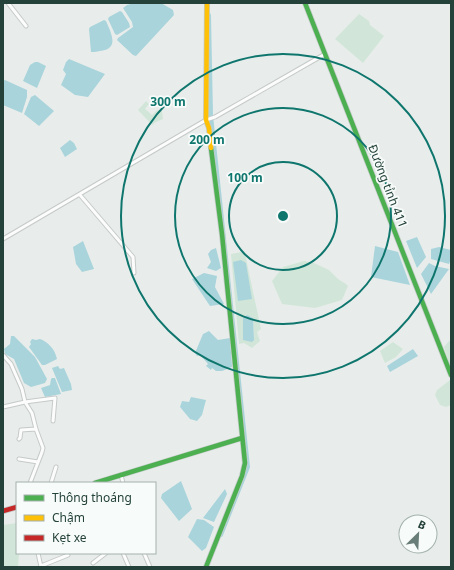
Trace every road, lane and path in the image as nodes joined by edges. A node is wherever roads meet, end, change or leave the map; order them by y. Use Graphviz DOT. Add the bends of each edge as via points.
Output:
graph roads {
  1 [pos="8,3"];
  2 [pos="207,3"];
  3 [pos="305,3"];
  4 [pos="26,26"];
  5 [pos="325,54"];
  6 [pos="207,120"];
  7 [pos="80,195"];
  8 [pos="3,239"];
  9 [pos="134,273"];
  10 [pos="3,355"];
  11 [pos="451,375"];
  12 [pos="25,402"];
  13 [pos="3,408"];
  14 [pos="53,421"];
  15 [pos="36,429"];
  16 [pos="242,438"];
  17 [pos="19,439"];
  18 [pos="19,459"];
  19 [pos="38,462"];
  20 [pos="56,467"];
  21 [pos="121,475"];
  22 [pos="30,482"];
  23 [pos="51,482"];
  24 [pos="98,482"];
  25 [pos="123,482"];
  26 [pos="16,507"];
  27 [pos="3,511"];
  28 [pos="38,554"];
  29 [pos="105,554"];
  30 [pos="123,554"];
  31 [pos="144,554"];
  32 [pos="68,555"];
  33 [pos="93,564"];
  34 [pos="41,567"];
  35 [pos="129,567"];
  36 [pos="150,567"];
  37 [pos="206,567"];
  1 -- 4 [label="street"];
  2 -- 6 [label="main road"];
  3 -- 5 [label="main road, Đường tỉnh 411"];
  5 -- 6 [label="street"];
  5 -- 11 [label="main road, Đường tỉnh 411"];
  6 -- 7 [label="street" via="106,177"];
  6 -- 16 [label="main road" via="222,234"];
  7 -- 8 [label="street"];
  7 -- 9 [label="street" via="133,257"];
  10 -- 12 [label="street" via="11,364"];
  12 -- 13 [label="street"];
  12 -- 14 [label="street" via="55,398"];
  12 -- 15 [label="street" via="32,413"];
  15 -- 17 [label="street" via="21,430"];
  15 -- 19 [label="street" via="43,449"];
  16 -- 21 [label="main road"];
  16 -- 37 [label="main road" via="245,462 242,476"];
  18 -- 19 [label="street"];
  19 -- 22 [label="street"];
  20 -- 23 [label="street"];
  21 -- 24 [label="main road"];
  21 -- 25 [label="street"];
  26 -- 27 [label="main road"];
  28 -- 34 [label="street"];
  29 -- 33 [label="street"];
  30 -- 35 [label="street"];
  31 -- 36 [label="street"];
  32 -- 34 [label="street"];
}
